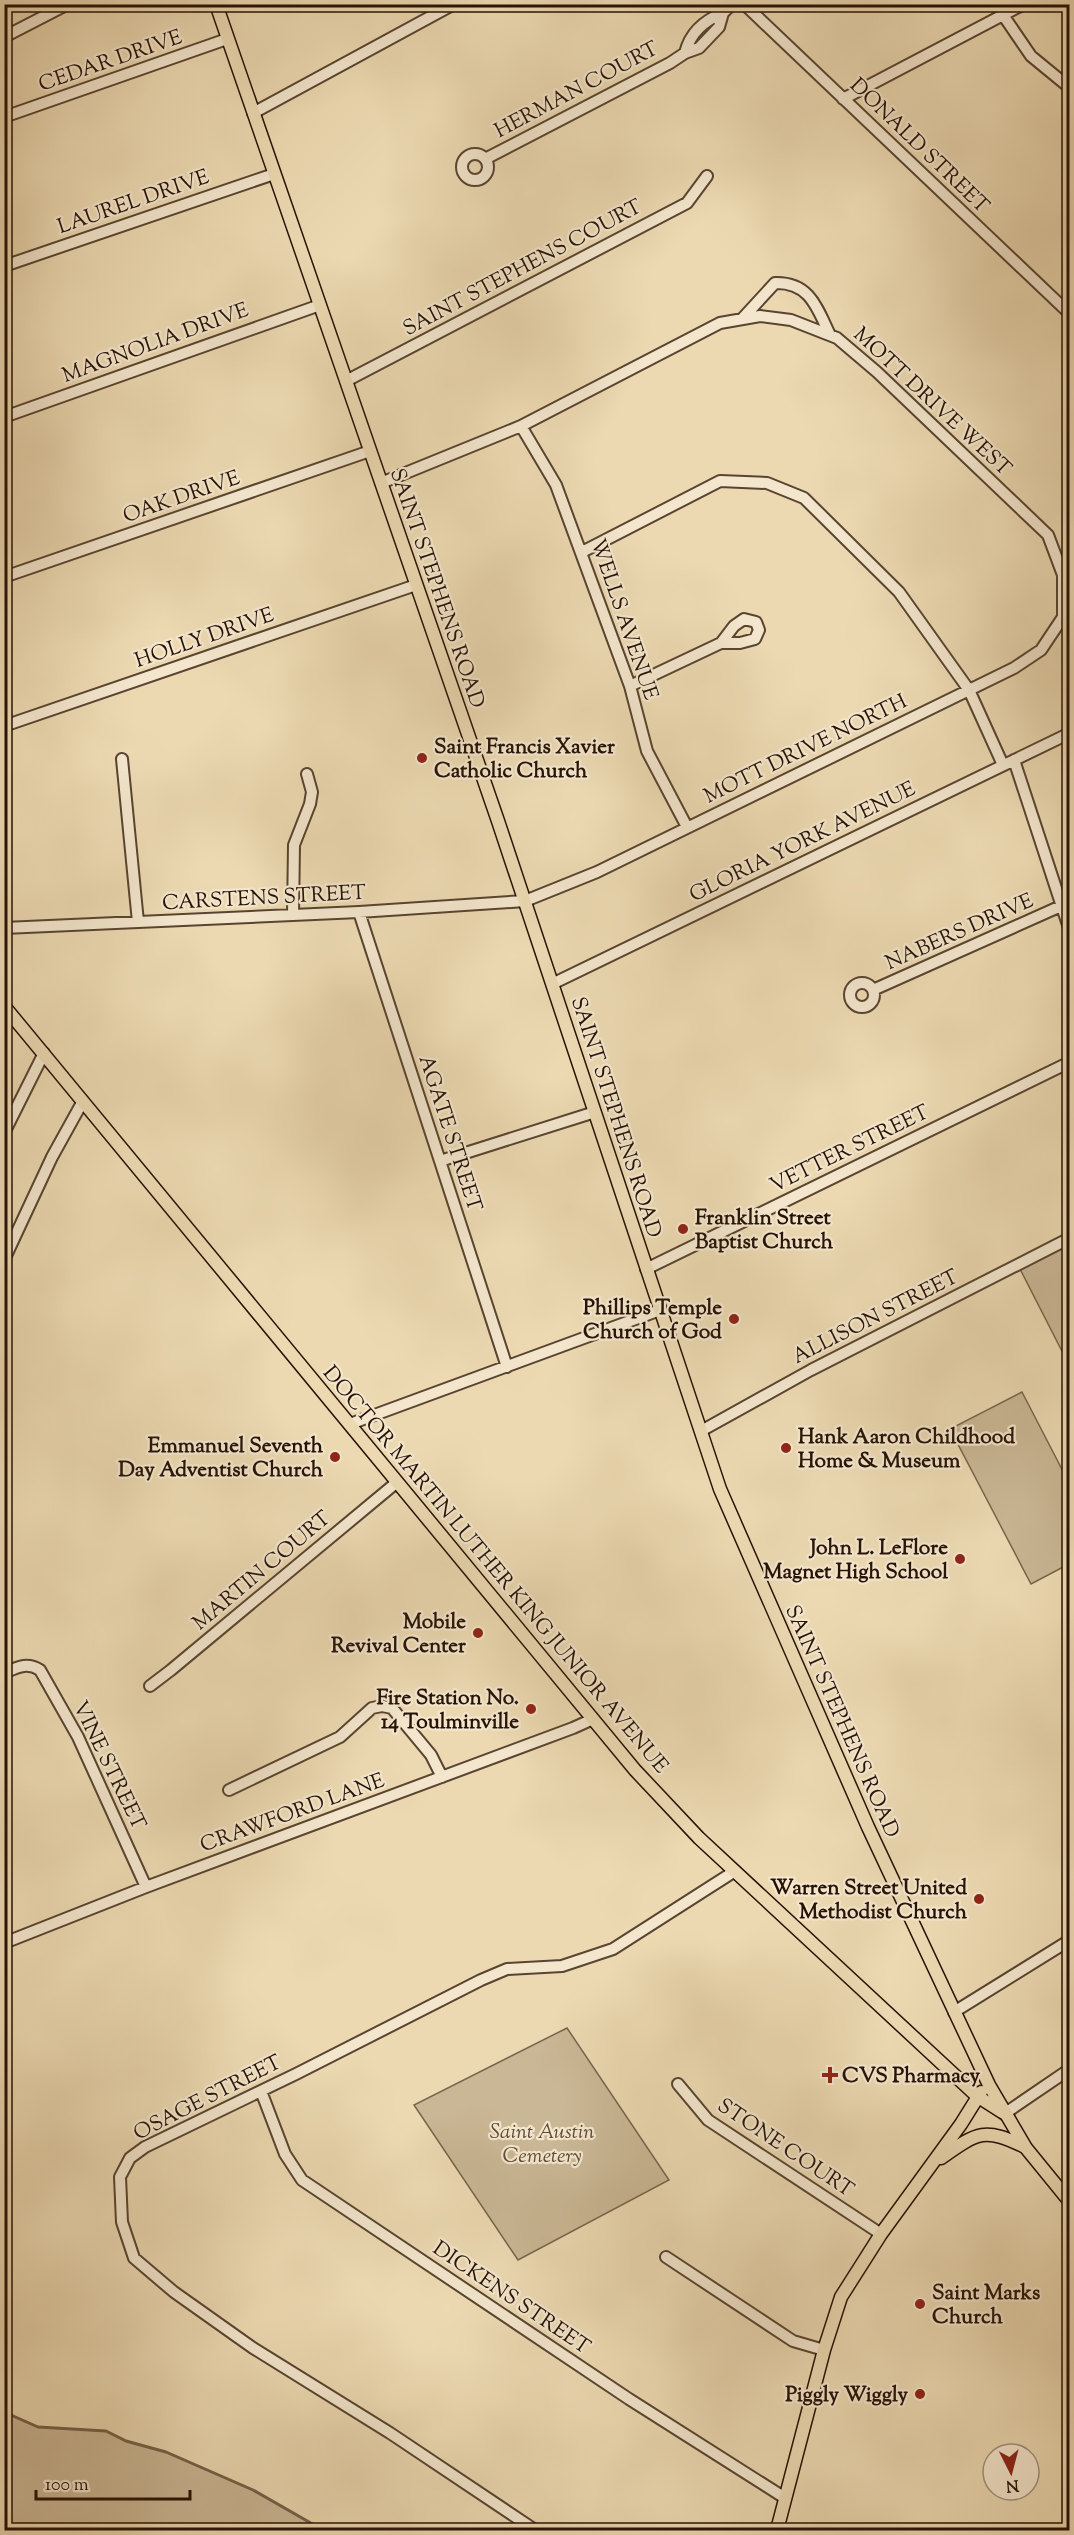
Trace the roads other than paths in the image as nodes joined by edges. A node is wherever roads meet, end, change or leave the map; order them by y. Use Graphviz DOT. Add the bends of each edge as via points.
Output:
graph roads {
  1 [pos="68,4"];
  2 [pos="216,4"];
  3 [pos="454,4"];
  4 [pos="732,4"];
  5 [pos="744,4"];
  6 [pos="1024,4"];
  7 [pos="1003,15"];
  8 [pos="4,37"];
  9 [pos="227,39"];
  10 [pos="1070,88"];
  11 [pos="843,99"];
  12 [pos="253,113"];
  13 [pos="4,117"];
  14 [pos="485,159"];
  15 [pos="274,174"];
  16 [pos="707,176"];
  17 [pos="4,266"];
  18 [pos="320,305"];
  19 [pos="1068,312"];
  20 [pos="742,319"];
  21 [pos="830,335"];
  22 [pos="346,381"];
  23 [pos="4,417"];
  24 [pos="520,426"];
  25 [pos="370,451"];
  26 [pos="381,483"];
  27 [pos="582,552"];
  28 [pos="4,577"];
  29 [pos="416,585"];
  30 [pos="1067,592"];
  31 [pos="1066,618"];
  32 [pos="721,643"];
  33 [pos="630,686"];
  34 [pos="969,690"];
  35 [pos="4,726"];
  36 [pos="1070,733"];
  37 [pos="122,759"];
  38 [pos="1014,760"];
  39 [pos="1003,765"];
  40 [pos="307,774"];
  41 [pos="687,827"];
  42 [pos="525,901"];
  43 [pos="1061,906"];
  44 [pos="359,912"];
  45 [pos="293,915"];
  46 [pos="138,922"];
  47 [pos="4,928"];
  48 [pos="1070,931"];
  49 [pos="552,984"];
  50 [pos="873,990"];
  51 [pos="4,1006"];
  52 [pos="44,1053"];
  53 [pos="1070,1062"];
  54 [pos="83,1101"];
  55 [pos="595,1112"];
  56 [pos="4,1133"];
  57 [pos="440,1161"];
  58 [pos="1070,1238"];
  59 [pos="4,1260"];
  60 [pos="646,1269"];
  61 [pos="660,1310"];
  62 [pos="507,1367"];
  63 [pos="350,1424"];
  64 [pos="701,1431"];
  65 [pos="396,1483"];
  66 [pos="4,1496"];
  67 [pos="4,1508"];
  68 [pos="4,1673"];
  69 [pos="150,1686"];
  70 [pos="593,1719"];
  71 [pos="442,1777"];
  72 [pos="229,1790"];
  73 [pos="735,1871"];
  74 [pos="146,1887"];
  75 [pos="6,1939"];
  76 [pos="1070,1940"];
  77 [pos="954,2012"];
  78 [pos="1070,2069"];
  79 [pos="678,2084"];
  80 [pos="989,2085"];
  81 [pos="261,2091"];
  82 [pos="977,2096"];
  83 [pos="1004,2114"];
  84 [pos="1026,2148"];
  85 [pos="932,2164"];
  86 [pos="1070,2202"];
  87 [pos="880,2234"];
  88 [pos="666,2257"];
  89 [pos="824,2350"];
  90 [pos="785,2498"];
  91 [pos="535,2530"];
  92 [pos="777,2530"];
  1 -- 8 [label="street"];
  2 -- 9 [label="main road, SAINT STEPHENS ROAD"];
  3 -- 12 [label="street"];
  4 -- 14 [label="street, HERMAN COURT" via="723,13 719,27 699,48"];
  5 -- 11 [label="street, DONALD STREET"];
  6 -- 7 [label="street"];
  7 -- 10 [label="street" via="1031,56"];
  7 -- 11 [label="street"];
  9 -- 12 [label="main road, SAINT STEPHENS ROAD"];
  9 -- 13 [label="street, CEDAR DRIVE"];
  11 -- 19 [label="street, DONALD STREET"];
  12 -- 15 [label="main road, SAINT STEPHENS ROAD"];
  15 -- 17 [label="street, LAUREL DRIVE"];
  15 -- 18 [label="main road, SAINT STEPHENS ROAD"];
  16 -- 22 [label="street, SAINT STEPHENS COURT" via="687,203"];
  18 -- 22 [label="main road, SAINT STEPHENS ROAD"];
  18 -- 23 [label="street, MAGNOLIA DRIVE"];
  20 -- 21 [label="street, MOTT DRIVE WEST" via="760,316 791,320"];
  20 -- 21 [label="street" via="775,283 788,282 808,294"];
  20 -- 24 [label="street, MOTT DRIVE WEST" via="720,323"];
  21 -- 30 [label="street, MOTT DRIVE WEST" via="877,372 1048,535"];
  22 -- 25 [label="main road, SAINT STEPHENS ROAD"];
  24 -- 26 [label="street, MOTT DRIVE WEST"];
  24 -- 27 [label="street, WELLS AVENUE" via="556,485"];
  25 -- 26 [label="main road, SAINT STEPHENS ROAD"];
  25 -- 28 [label="street, OAK DRIVE"];
  26 -- 29 [label="main road, SAINT STEPHENS ROAD"];
  27 -- 33 [label="street, WELLS AVENUE"];
  27 -- 34 [label="street" via="720,482 767,483 804,498 899,592"];
  29 -- 35 [label="street, HOLLY DRIVE"];
  29 -- 42 [label="main road, SAINT STEPHENS ROAD"];
  30 -- 31 [label="street, MOTT DRIVE NORTH"];
  31 -- 34 [label="street, MOTT DRIVE NORTH" via="1041,650"];
  32 -- 33 [label="street"];
  33 -- 41 [label="street, WELLS AVENUE" via="647,751"];
  34 -- 39 [label="street"];
  34 -- 41 [label="street, MOTT DRIVE NORTH"];
  36 -- 38 [label="street, GLORIA YORK AVENUE"];
  37 -- 46 [label="street"];
  38 -- 39 [label="street, GLORIA YORK AVENUE"];
  38 -- 43 [label="street"];
  39 -- 49 [label="street, GLORIA YORK AVENUE"];
  40 -- 45 [label="street" via="312,792 294,845"];
  41 -- 42 [label="street, MOTT DRIVE NORTH" via="597,872"];
  42 -- 44 [label="street, CARSTENS STREET"];
  42 -- 49 [label="main road, SAINT STEPHENS ROAD"];
  43 -- 48 [label="street"];
  43 -- 50 [label="street, NABERS DRIVE"];
  44 -- 45 [label="street, CARSTENS STREET"];
  44 -- 57 [label="street, AGATE STREET"];
  45 -- 46 [label="street, CARSTENS STREET"];
  46 -- 47 [label="street, CARSTENS STREET"];
  49 -- 55 [label="main road, SAINT STEPHENS ROAD"];
  51 -- 52 [label="main road, DOCTOR MARTIN LUTHER KING JUNIOR AVENUE"];
  52 -- 54 [label="main road, DOCTOR MARTIN LUTHER KING JUNIOR AVENUE"];
  52 -- 56 [label="street"];
  53 -- 60 [label="street, VETTER STREET"];
  54 -- 59 [label="street" via="52,1156"];
  54 -- 63 [label="main road, DOCTOR MARTIN LUTHER KING JUNIOR AVENUE"];
  55 -- 57 [label="street"];
  55 -- 60 [label="main road, SAINT STEPHENS ROAD"];
  57 -- 62 [label="street, AGATE STREET"];
  58 -- 64 [label="street, ALLISON STREET"];
  60 -- 61 [label="main road, SAINT STEPHENS ROAD"];
  61 -- 62 [label="street"];
  61 -- 64 [label="main road, SAINT STEPHENS ROAD"];
  62 -- 63 [label="street"];
  63 -- 65 [label="main road, DOCTOR MARTIN LUTHER KING JUNIOR AVENUE"];
  64 -- 77 [label="main road, SAINT STEPHENS ROAD" via="720,1489 815,1709"];
  65 -- 69 [label="street, MARTIN COURT"];
  65 -- 70 [label="main road, DOCTOR MARTIN LUTHER KING JUNIOR AVENUE"];
  66 -- 67 [label="street"];
  68 -- 74 [label="street, VINE STREET" via="31,1665 40,1670 78,1737"];
  70 -- 71 [label="street, CRAWFORD LANE"];
  70 -- 73 [label="main road, DOCTOR MARTIN LUTHER KING JUNIOR AVENUE" via="635,1770"];
  71 -- 72 [label="street" via="430,1755 392,1708 382,1706 372,1708 340,1737"];
  71 -- 74 [label="street, CRAWFORD LANE"];
  73 -- 81 [label="street, OSAGE STREET" via="614,1949 562,1966 507,1969"];
  73 -- 82 [label="main road, DOCTOR MARTIN LUTHER KING JUNIOR AVENUE"];
  74 -- 75 [label="street, CRAWFORD LANE"];
  76 -- 77 [label="street"];
  77 -- 80 [label="main road, SAINT STEPHENS ROAD"];
  78 -- 83 [label="street"];
  79 -- 87 [label="street, STONE COURT" via="708,2120"];
  80 -- 82 [label="main road"];
  80 -- 83 [label="main road, SAINT STEPHENS ROAD"];
  81 -- 90 [label="street, DICKENS STREET" via="285,2154 302,2180 629,2399"];
  81 -- 91 [label="street, OSAGE STREET" via="130,2158 120,2177 120,2202 134,2258 253,2348"];
  82 -- 83 [label="main road, DOCTOR MARTIN LUTHER KING JUNIOR AVENUE"];
  82 -- 85 [label="main road"];
  83 -- 84 [label="main road, SAINT STEPHENS ROAD"];
  84 -- 85 [label="main road" via="987,2133 962,2143"];
  84 -- 86 [label="main road, SAINT STEPHENS ROAD"];
  85 -- 87 [label="main road"];
  87 -- 89 [label="main road" via="842,2297"];
  88 -- 89 [label="street" via="793,2341"];
  89 -- 90 [label="main road"];
  90 -- 92 [label="main road"];
}
